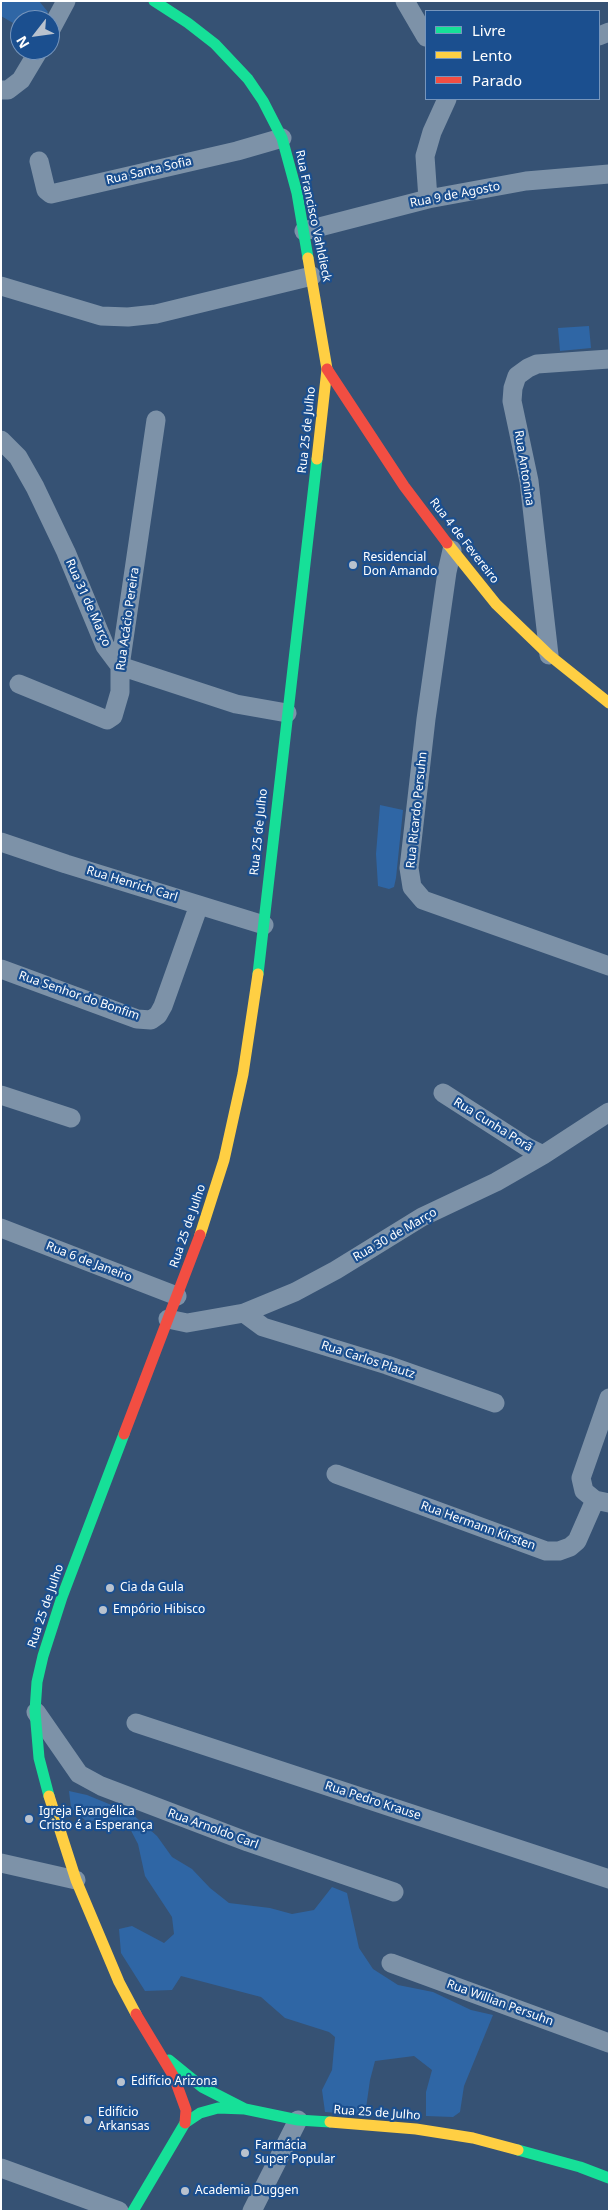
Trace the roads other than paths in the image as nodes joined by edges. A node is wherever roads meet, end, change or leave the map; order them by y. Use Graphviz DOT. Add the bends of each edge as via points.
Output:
graph roads {
  1 [pos="66,1"];
  2 [pos="154,1"];
  3 [pos="405,1"];
  4 [pos="60,12"];
  5 [pos="425,35"];
  6 [pos="34,60"];
  7 [pos="1,90"];
  8 [pos="447,100"];
  9 [pos="282,138"];
  10 [pos="39,161"];
  11 [pos="609,174"];
  12 [pos="428,199"];
  13 [pos="304,232"];
  14 [pos="312,276"];
  15 [pos="1,286"];
  16 [pos="609,359"];
  17 [pos="327,369"];
  18 [pos="156,420"];
  19 [pos="1,440"];
  20 [pos="452,550"];
  21 [pos="549,655"];
  22 [pos="120,666"];
  23 [pos="19,684"];
  24 [pos="609,704"];
  25 [pos="288,713"];
  26 [pos="1,842"];
  27 [pos="199,905"];
  28 [pos="264,925"];
  29 [pos="609,966"];
  30 [pos="1,969"];
  31 [pos="443,1093"];
  32 [pos="1,1095"];
  33 [pos="609,1112"];
  34 [pos="70,1118"];
  35 [pos="543,1155"];
  36 [pos="1,1228"];
  37 [pos="177,1296"];
  38 [pos="244,1313"];
  39 [pos="168,1320"];
  40 [pos="609,1398"];
  41 [pos="495,1403"];
  42 [pos="336,1474"];
  43 [pos="602,1502"];
  44 [pos="35,1711"];
  45 [pos="136,1723"];
  46 [pos="1,1863"];
  47 [pos="609,1879"];
  48 [pos="76,1880"];
  49 [pos="394,1892"];
  50 [pos="391,1963"];
  51 [pos="609,2043"];
  52 [pos="158,2049"];
  53 [pos="245,2109"];
  54 [pos="298,2120"];
  55 [pos="185,2123"];
  56 [pos="1,2168"];
  57 [pos="607,2172"];
  58 [pos="119,2211"];
  59 [pos="133,2211"];
  60 [pos="252,2211"];
  1 -- 4 [label="street"];
  2 -- 9 [label="main road, Rua Francisco Vahldieck" via="188,23 231,60 263,101"];
  3 -- 5 [label="street"];
  6 -- 7 [label="street" via="21,80 8,90"];
  8 -- 12 [label="street" via="425,156"];
  9 -- 10 [label="street, Rua Santa Sofia" via="52,194 46,190"];
  9 -- 13 [label="main road, Rua Francisco Vahldieck"];
  11 -- 12 [label="street, Rua 9 de Agosto" via="526,182"];
  12 -- 13 [label="street, Rua 9 de Agosto"];
  13 -- 14 [label="main road, Rua Francisco Vahldieck"];
  14 -- 15 [label="street" via="156,314 128,317 101,316"];
  14 -- 17 [label="main road, Rua Francisco Vahldieck"];
  16 -- 21 [label="street, Rua Antonina" via="537,364 517,376 513,388 512,401 529,481"];
  17 -- 20 [label="main road, Rua 4 de Fevereiro" via="404,486"];
  17 -- 25 [label="main road, Rua 25 de Julho"];
  18 -- 22 [label="street, Rua Acácio Pereira"];
  19 -- 22 [label="street, Rua 31 de Março" via="18,456 35,487 105,646"];
  20 -- 21 [label="main road, Rua 4 de Fevereiro" via="496,604"];
  20 -- 29 [label="street, Rua Ricardo Persuhn" via="425,728 409,868 412,887 423,900"];
  21 -- 24 [label="main road, Rua 4 de Fevereiro"];
  22 -- 23 [label="street, Rua Acácio Pereira" via="117,708 107,720"];
  22 -- 25 [label="street" via="236,704"];
  25 -- 28 [label="main road, Rua 25 de Julho"];
  26 -- 27 [label="street, Rua Henrich Carl"];
  27 -- 28 [label="street, Rua Henrich Carl"];
  27 -- 30 [label="street, Rua Senhor do Bonfim" via="164,1006 151,1020 137,1019"];
  28 -- 37 [label="main road, Rua 25 de Julho" via="243,1074 224,1160"];
  31 -- 35 [label="street, Rua Cunha Porã"];
  32 -- 34 [label="street"];
  33 -- 35 [label="street, Rua 30 de Março"];
  35 -- 38 [label="street, Rua 30 de Março" via="496,1182 422,1217 295,1292"];
  36 -- 37 [label="street, Rua 6 de Janeiro"];
  37 -- 39 [label="main road, Rua 25 de Julho"];
  38 -- 39 [label="street, Rua 30 de Março" via="187,1323"];
  38 -- 41 [label="street, Rua Carlos Plautz" via="263,1327"];
  39 -- 44 [label="main road, Rua 25 de Julho" via="62,1597 43,1656"];
  40 -- 43 [label="street" via="581,1478 584,1491"];
  42 -- 43 [label="street, Rua Hermann Kirsten" via="546,1551 559,1551 577,1541"];
  44 -- 48 [label="main road, Rua 25 de Julho" via="39,1758"];
  44 -- 49 [label="street, Rua Arnoldo Carl" via="79,1774 101,1786 248,1842"];
  45 -- 47 [label="street, Rua Pedro Krause"];
  46 -- 48 [label="street"];
  48 -- 52 [label="main road, Rua 25 de Julho" via="119,1982"];
  50 -- 51 [label="street, Rua Willian Persuhn"];
  52 -- 53 [label="main road, Rua 25 de Julho" via="202,2088"];
  52 -- 55 [label="main road, Rua 25 de Julho" via="182,2096"];
  53 -- 54 [label="main road, Rua 25 de Julho"];
  53 -- 55 [label="main road" via="218,2108 200,2113"];
  54 -- 57 [label="main road, Rua 25 de Julho" via="416,2129 473,2138"];
  54 -- 60 [label="street"];
  55 -- 59 [label="main road"];
  56 -- 58 [label="street"];
}
